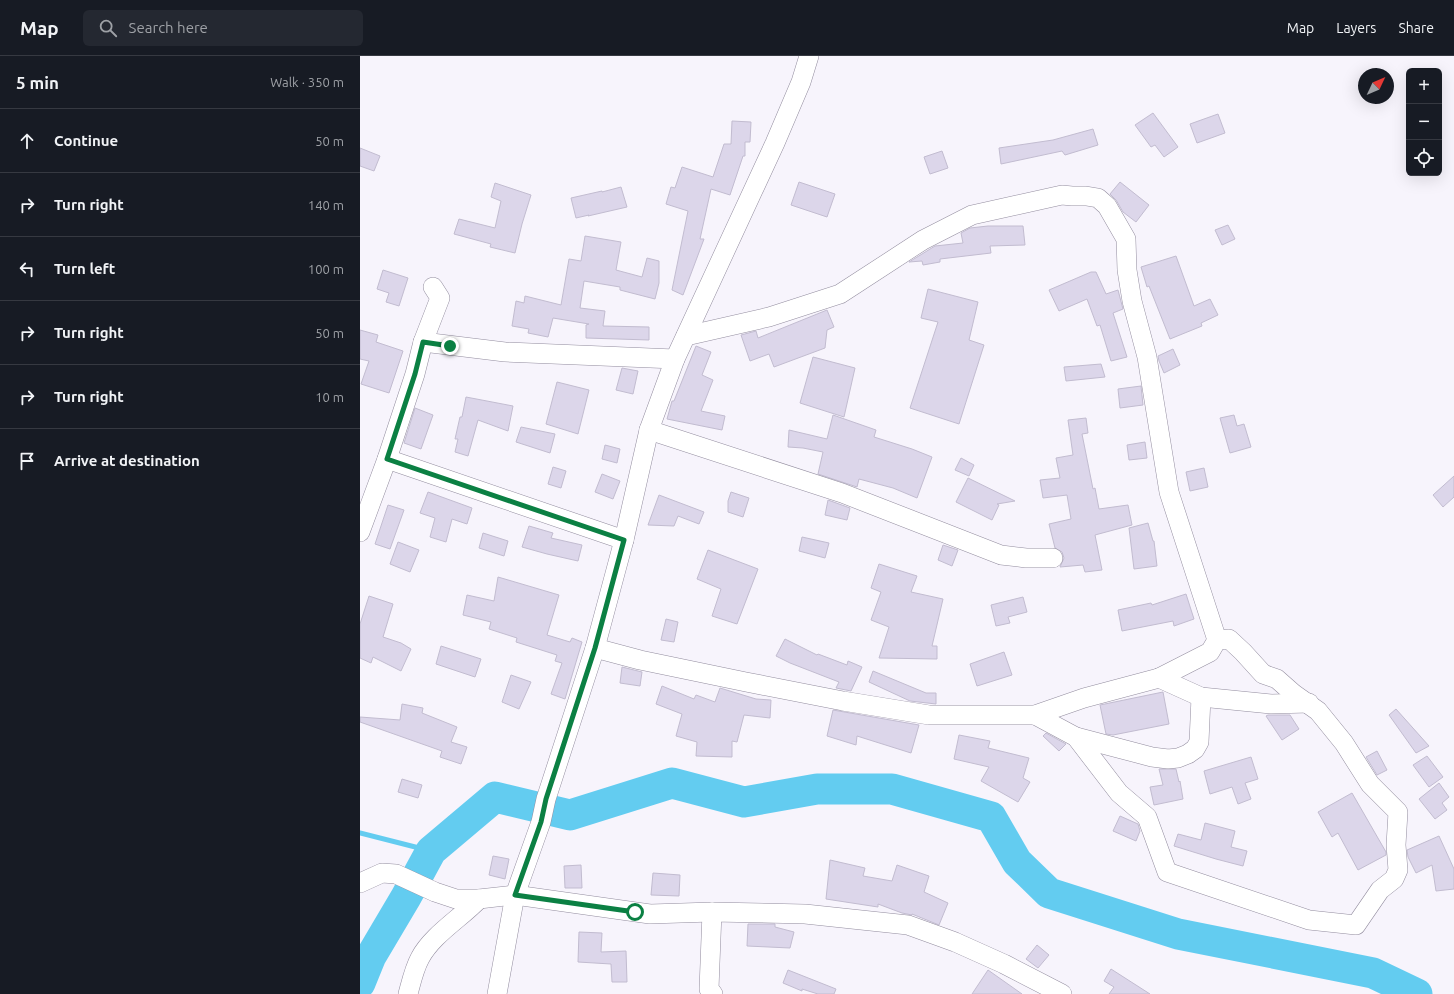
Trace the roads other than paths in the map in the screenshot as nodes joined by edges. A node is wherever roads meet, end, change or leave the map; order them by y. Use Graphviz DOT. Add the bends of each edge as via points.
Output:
graph roads {
  1 [pos="809,56"];
  2 [pos="433,287"];
  3 [pos="686,336"];
  4 [pos="423,342"];
  5 [pos="675,359"];
  6 [pos="649,430"];
  7 [pos="387,459"];
  8 [pos="362,520"];
  9 [pos="624,540"];
  10 [pos="1053,558"];
  11 [pos="1217,640"];
  12 [pos="595,648"];
  13 [pos="1159,678"];
  14 [pos="1201,697"];
  15 [pos="1309,703"];
  16 [pos="1035,715"];
  17 [pos="1076,737"];
  18 [pos="360,883"];
  19 [pos="515,895"];
  20 [pos="479,899"];
  21 [pos="712,912"];
  22 [pos="503,990"];
  23 [pos="1053,992"];
  24 [pos="408,994"];
  25 [pos="713,994"];
  1 -- 3 [label="street" via="801,82 775,143"];
  2 -- 4 [label="street" via="440,298"];
  3 -- 5 [label="street"];
  3 -- 11 [label="street" via="769,317 840,294 923,240 972,215 1062,195 1098,198 1107,206 1126,238 1127,270 1132,301 1147,357 1170,492"];
  4 -- 5 [label="street" via="505,352"];
  4 -- 7 [label="street"];
  5 -- 6 [label="street"];
  6 -- 9 [label="street"];
  6 -- 10 [label="street" via="842,493 1001,555"];
  7 -- 8 [label="street"];
  7 -- 9 [label="street"];
  9 -- 12 [label="street"];
  11 -- 13 [label="street" via="1210,652"];
  11 -- 15 [label="street" via="1229,638 1263,674 1278,679 1297,697"];
  12 -- 16 [label="street" via="746,682 929,715"];
  12 -- 19 [label="street" via="546,799 541,822"];
  13 -- 14 [label="street"];
  13 -- 16 [label="street" via="1084,698"];
  14 -- 15 [label="street" via="1271,704"];
  14 -- 17 [label="street" via="1199,742 1195,749 1178,758 1152,757"];
  15 -- 17 [label="street" via="1344,743 1370,784 1398,812 1398,870 1394,879 1380,890 1356,925 1309,920 1167,872 1148,817 1118,793"];
  16 -- 17 [label="street"];
  18 -- 20 [label="street" via="382,873 396,874 456,899"];
  19 -- 20 [label="street"];
  19 -- 21 [label="street" via="650,914"];
  19 -- 22 [label="street"];
  20 -- 24 [label="street" via="436,937 420,958"];
  21 -- 23 [label="street" via="805,914 908,925 1004,964"];
  21 -- 25 [label="street" via="709,989"];
}
